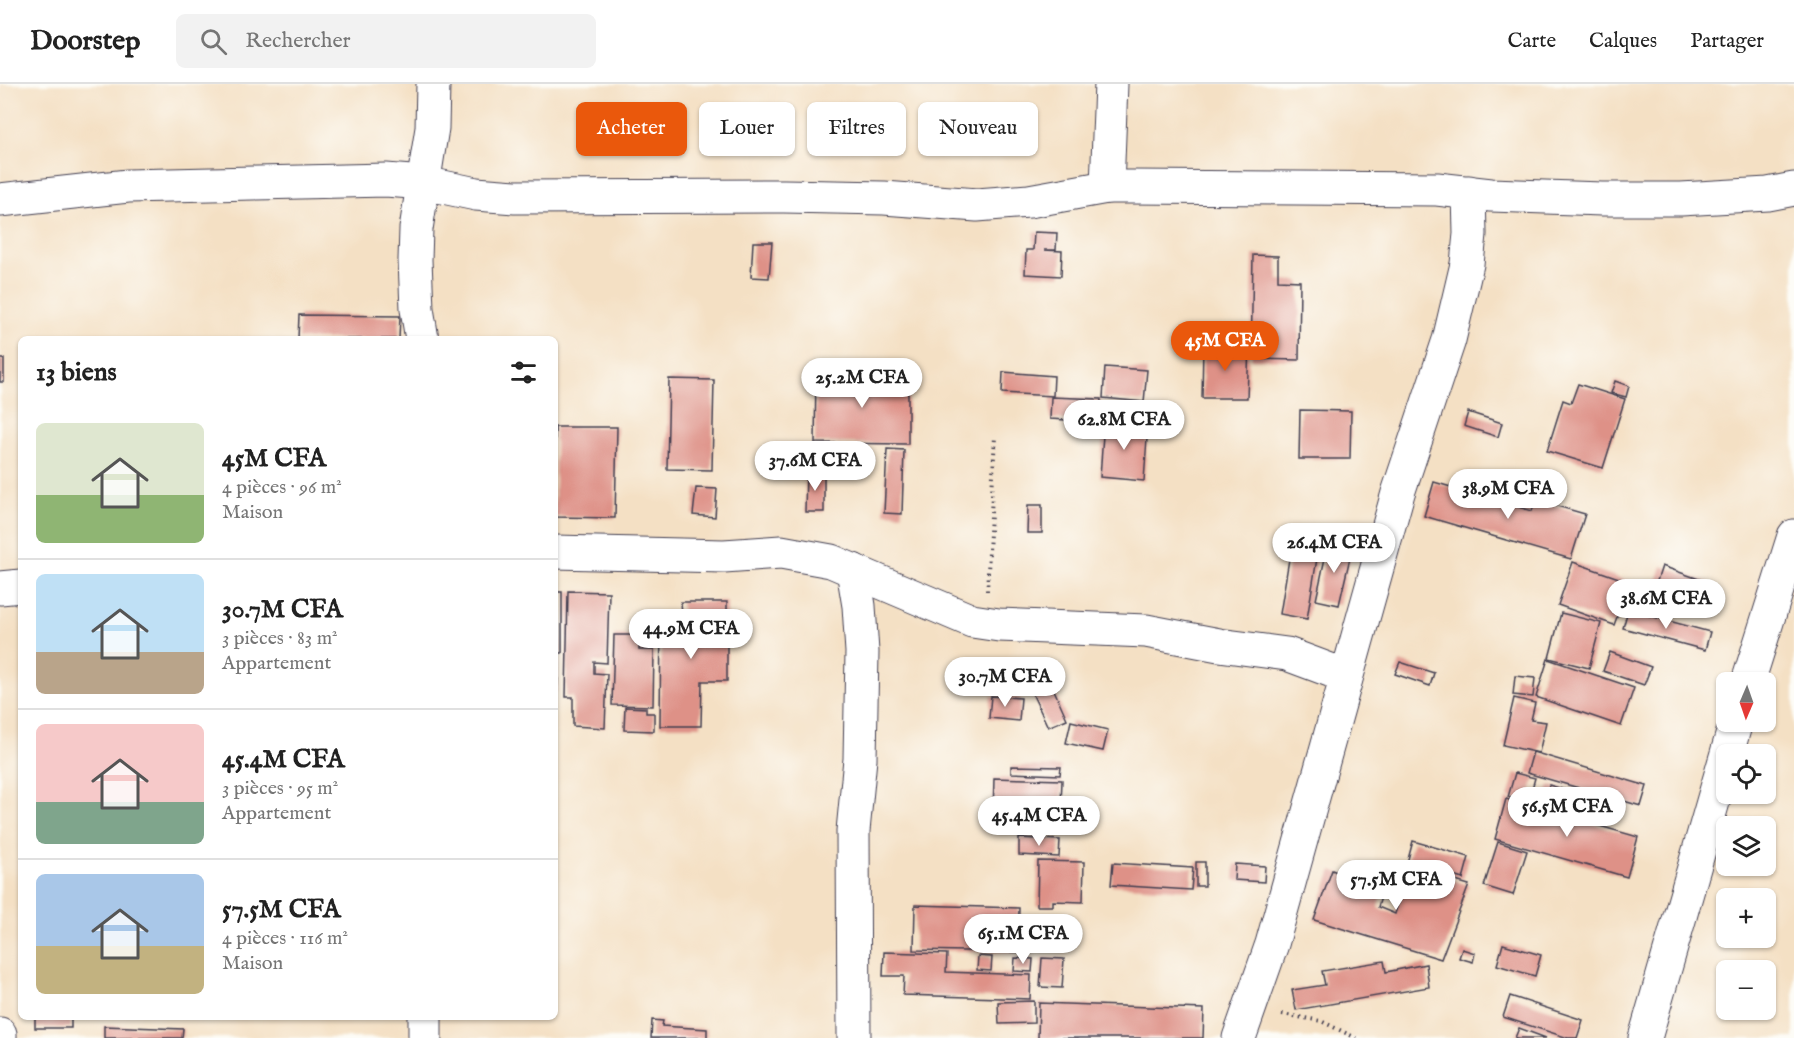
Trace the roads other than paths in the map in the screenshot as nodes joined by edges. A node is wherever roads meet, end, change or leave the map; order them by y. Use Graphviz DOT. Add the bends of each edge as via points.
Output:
graph roads {
  1 [pos="433,84"];
  2 [pos="1111,84"];
  3 [pos="424,183"];
  4 [pos="1107,187"];
  5 [pos="1794,189"];
  6 [pos="1469,192"];
  7 [pos="0,200"];
  8 [pos="422,336"];
  9 [pos="1794,536"];
  10 [pos="558,552"];
  11 [pos="853,570"];
  12 [pos="18,586"];
  13 [pos="0,588"];
  14 [pos="1751,672"];
  15 [pos="1346,676"];
  16 [pos="1733,732"];
  17 [pos="425,1020"];
  18 [pos="1244,1023"];
  19 [pos="425,1038"];
  20 [pos="854,1038"];
  21 [pos="1645,1038"];
  1 -- 3 [label="street"];
  2 -- 4 [label="street"];
  3 -- 4 [label="street" via="515,197 784,196 977,205 1029,201"];
  3 -- 7 [label="street" via="386,180 128,186"];
  3 -- 8 [label="street" via="415,260"];
  4 -- 6 [label="street"];
  5 -- 6 [label="street" via="1681,199"];
  6 -- 15 [label="street" via="1467,264 1449,340 1398,493"];
  9 -- 14 [label="street"];
  10 -- 11 [label="street" via="724,556 781,552 831,561"];
  11 -- 15 [label="street" via="972,621 1146,631 1287,654"];
  11 -- 20 [label="street" via="862,652 860,759 853,831"];
  12 -- 13 [label="street"];
  15 -- 18 [label="street" via="1272,945"];
  16 -- 21 [label="street"];
  17 -- 19 [label="street"];
}
